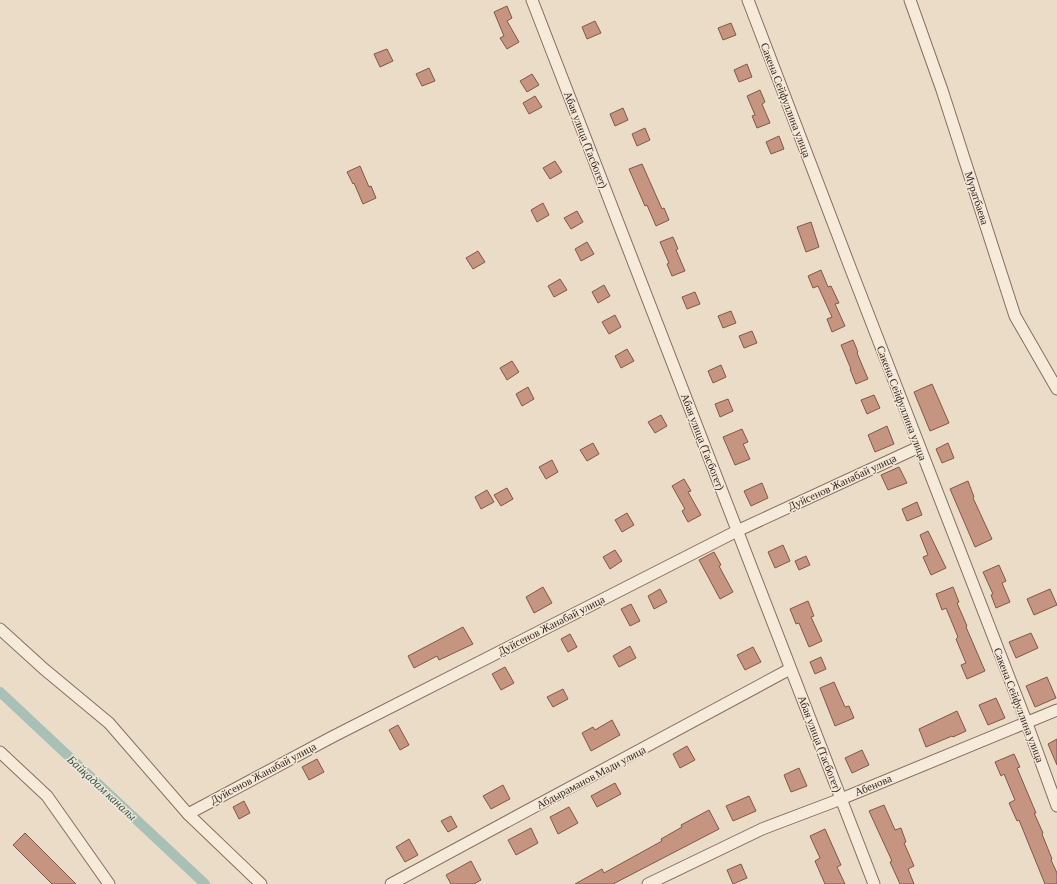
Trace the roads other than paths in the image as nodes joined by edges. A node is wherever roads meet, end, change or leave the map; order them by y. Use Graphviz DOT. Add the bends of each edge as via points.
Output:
graph roads {
  1 [pos="532,0"];
  2 [pos="748,0"];
  3 [pos="910,0"];
  4 [pos="1057,389"];
  5 [pos="919,447"];
  6 [pos="737,531"];
  7 [pos="0,629"];
  8 [pos="790,669"];
  9 [pos="1057,710"];
  10 [pos="1026,721"];
  11 [pos="0,752"];
  12 [pos="841,799"];
  13 [pos="1057,806"];
  14 [pos="188,814"];
  15 [pos="109,884"];
  16 [pos="261,884"];
  17 [pos="392,884"];
  18 [pos="648,884"];
  19 [pos="874,884"];
  1 -- 6 [label="street, Абая улица (Тасбогет)"];
  2 -- 5 [label="street, Сакена Сейфуллина улица"];
  3 -- 4 [label="street, Муратбаева" via="1016,316"];
  5 -- 6 [label="street, Дуйсенов Жанабай улица"];
  5 -- 10 [label="street, Сакена Сейфуллина улица"];
  6 -- 8 [label="street, Абая улица (Тасбогет)"];
  6 -- 14 [label="street, Дуйсенов Жанабай улица" via="332,737"];
  7 -- 14 [label="street" via="109,723"];
  8 -- 12 [label="street, Абая улица (Тасбогет)"];
  8 -- 17 [label="street, Абдыраманов Мади улица"];
  9 -- 10 [label="street, Абенова"];
  10 -- 12 [label="street, Абенова"];
  10 -- 13 [label="street, Сакена Сейфуллина улица"];
  11 -- 15 [label="street" via="47,796"];
  12 -- 18 [label="street, Абенова" via="762,829"];
  12 -- 19 [label="street, Абая улица (Тасбогет)"];
  14 -- 16 [label="street"];
}
